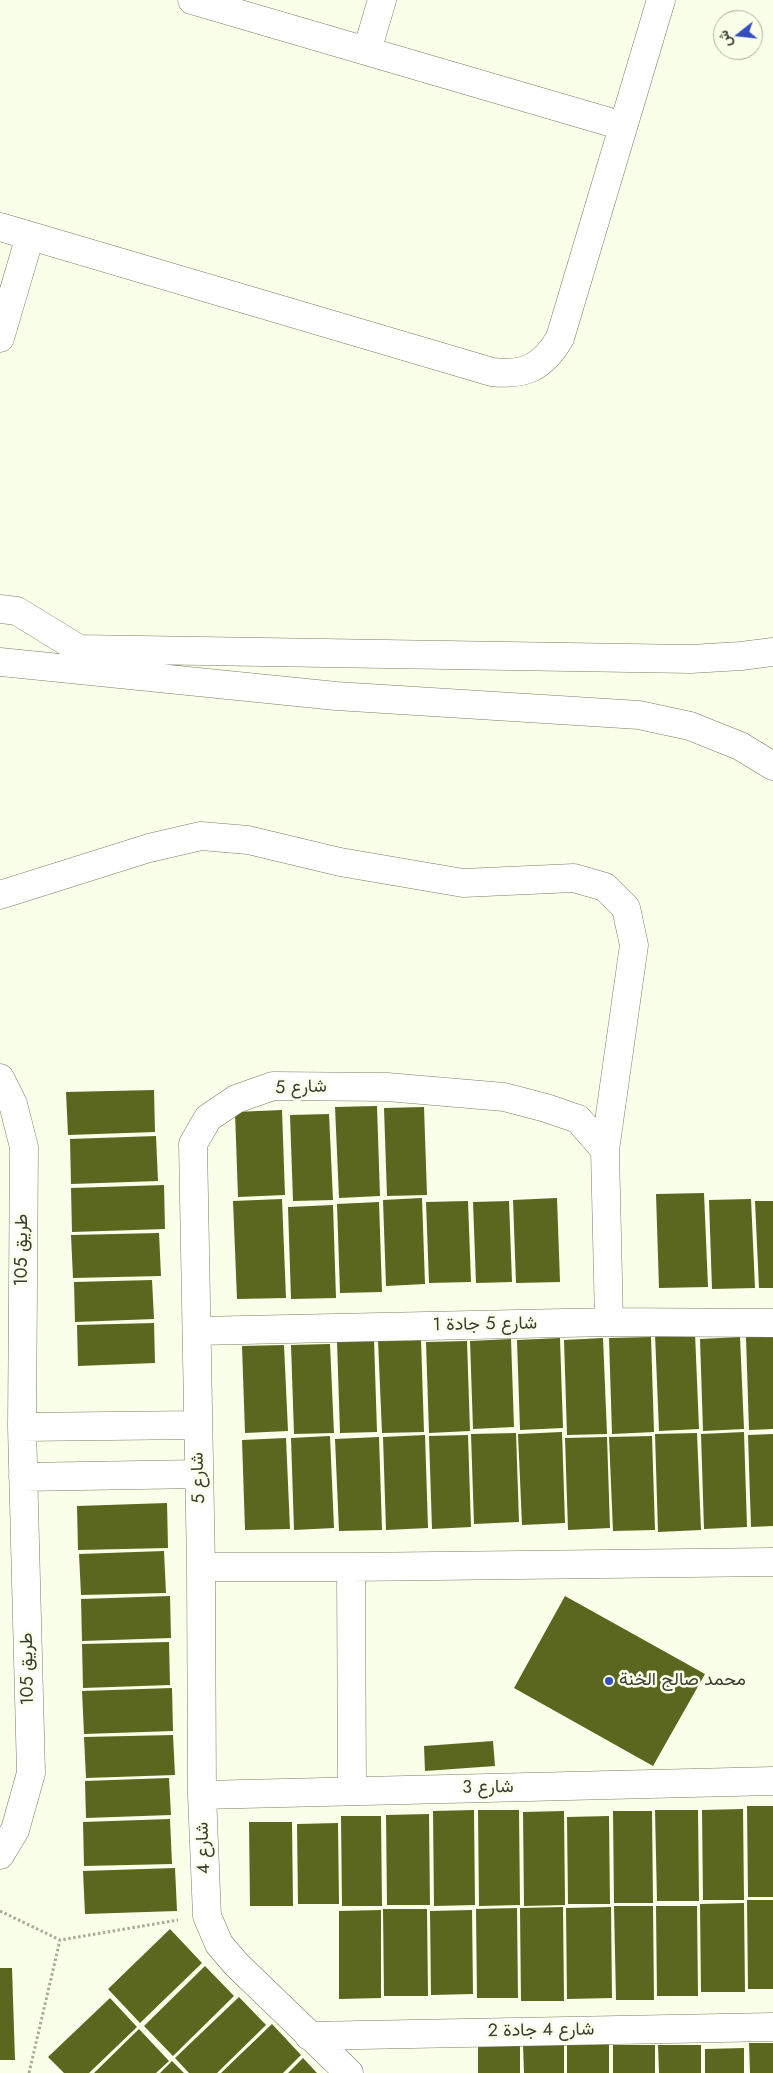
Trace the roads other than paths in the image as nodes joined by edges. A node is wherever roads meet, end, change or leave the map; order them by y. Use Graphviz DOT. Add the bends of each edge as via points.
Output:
graph roads {
  1 [pos="192,0"];
  2 [pos="382,0"];
  3 [pos="661,0"];
  4 [pos="366,51"];
  5 [pos="623,126"];
  6 [pos="0,227"];
  7 [pos="30,236"];
  8 [pos="0,338"];
  9 [pos="0,609"];
  10 [pos="773,652"];
  11 [pos="0,662"];
  12 [pos="773,766"];
  13 [pos="0,895"];
  14 [pos="0,1078"];
  15 [pos="605,1150"];
  16 [pos="609,1322"];
  17 [pos="773,1323"];
  18 [pos="197,1331"];
  19 [pos="197,1425"];
  20 [pos="22,1427"];
  21 [pos="199,1474"];
  22 [pos="23,1478"];
  23 [pos="773,1562"];
  24 [pos="201,1567"];
  25 [pos="351,1567"];
  26 [pos="773,1781"];
  27 [pos="352,1791"];
  28 [pos="202,1796"];
  29 [pos="0,1855"];
  30 [pos="773,2027"];
  31 [pos="309,2036"];
  32 [pos="349,2073"];
  1 -- 4 [label="street"];
  2 -- 4 [label="street"];
  3 -- 5 [label="street"];
  4 -- 5 [label="street"];
  5 -- 7 [label="street" via="560,338 540,364 509,374 492,372"];
  6 -- 7 [label="street"];
  7 -- 8 [label="street"];
  9 -- 10 [label="street" via="17,611 79,649 691,659"];
  11 -- 12 [label="street" via="336,696 639,715 690,726 740,746"];
  13 -- 15 [label="street" via="149,848 201,836 248,840 340,862 463,883 574,878 605,887 626,908 634,945"];
  14 -- 20 [label="street, طريق 105" via="12,1104 24,1147"];
  15 -- 16 [label="street"];
  15 -- 18 [label="street, شارع 5" via="578,1119 504,1097 387,1087 274,1086 236,1099 208,1118 193,1144"];
  16 -- 17 [label="street, شارع 5 جادة 1"];
  16 -- 18 [label="street, شارع 5 جادة 1"];
  18 -- 19 [label="street, شارع 5"];
  19 -- 20 [label="street"];
  19 -- 21 [label="street, شارع 5"];
  20 -- 22 [label="street, طريق 105"];
  21 -- 22 [label="street"];
  21 -- 24 [label="street, شارع 5"];
  22 -- 29 [label="street, طريق 105" via="30,1773 15,1830"];
  23 -- 25 [label="street"];
  24 -- 25 [label="street"];
  24 -- 28 [label="street, شارع 4"];
  25 -- 27 [label="street"];
  26 -- 27 [label="street, شارع 3"];
  27 -- 28 [label="street, شارع 3"];
  28 -- 31 [label="street, شارع 4" via="207,1916 219,1944"];
  30 -- 31 [label="street, شارع 4 جادة 2"];
  31 -- 32 [label="street, شارع 4"];
}
